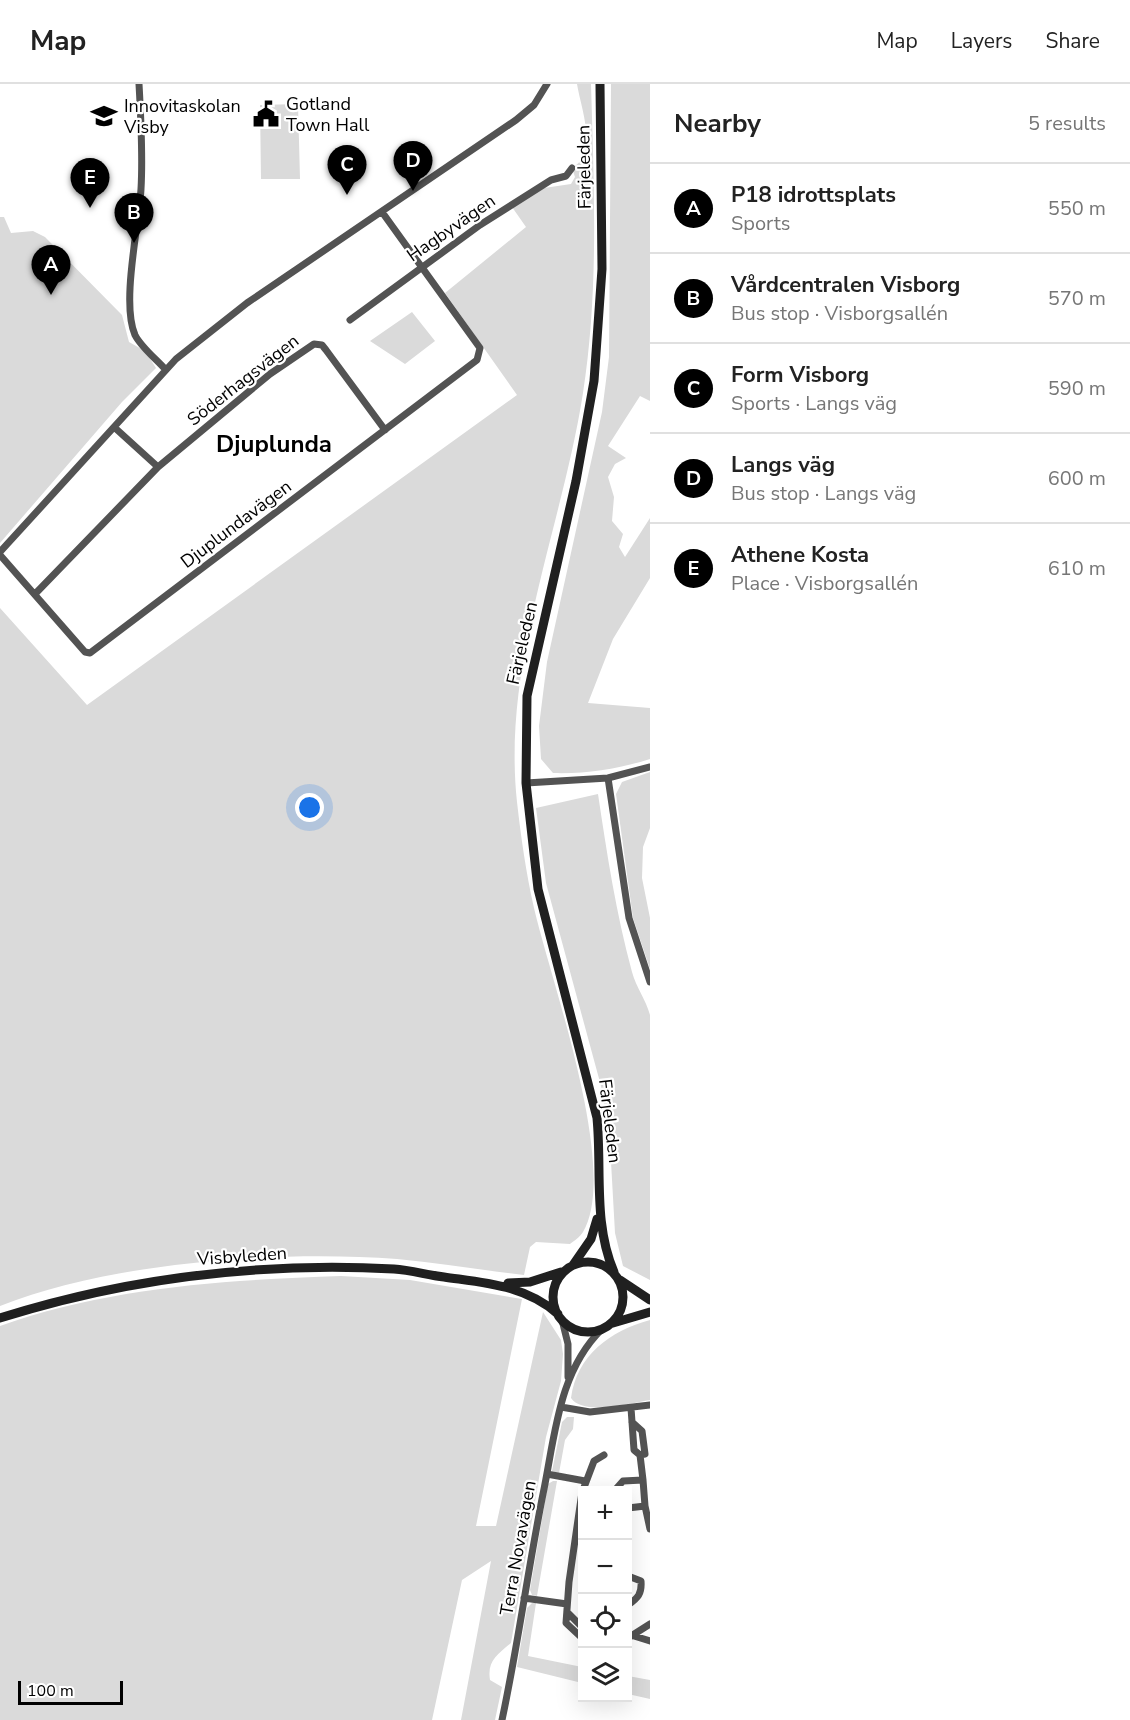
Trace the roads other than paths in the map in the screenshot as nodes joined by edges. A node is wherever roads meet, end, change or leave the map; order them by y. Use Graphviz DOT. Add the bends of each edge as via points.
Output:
graph roads {
  1 [pos="139,84"];
  2 [pos="547,84"];
  3 [pos="600,84"];
  4 [pos="572,168"];
  5 [pos="382,212"];
  6 [pos="421,267"];
  7 [pos="350,320"];
  8 [pos="165,369"];
  9 [pos="114,427"];
  10 [pos="385,430"];
  11 [pos="158,467"];
  12 [pos="0,553"];
  13 [pos="35,594"];
  14 [pos="650,767"];
  15 [pos="608,778"];
  16 [pos="526,783"];
  17 [pos="650,982"];
  18 [pos="599,1205"];
  19 [pos="568,1268"];
  20 [pos="617,1276"];
  21 [pos="490,1283"];
  22 [pos="650,1300"];
  23 [pos="650,1312"];
  24 [pos="560,1317"];
  25 [pos="0,1318"];
  26 [pos="606,1327"];
  27 [pos="567,1383"];
  28 [pos="650,1405"];
  29 [pos="561,1407"];
  30 [pos="631,1408"];
  31 [pos="632,1422"];
  32 [pos="604,1455"];
  33 [pos="645,1456"];
  34 [pos="547,1474"];
  35 [pos="643,1480"];
  36 [pos="585,1482"];
  37 [pos="584,1486"];
  38 [pos="619,1486"];
  39 [pos="645,1506"];
  40 [pos="632,1507"];
  41 [pos="578,1528"];
  42 [pos="650,1529"];
  43 [pos="632,1578"];
  44 [pos="524,1598"];
  45 [pos="632,1601"];
  46 [pos="567,1608"];
  47 [pos="578,1623"];
  48 [pos="650,1624"];
  49 [pos="578,1634"];
  50 [pos="632,1636"];
  51 [pos="632,1637"];
  52 [pos="650,1641"];
  53 [pos="503,1720"];
  1 -- 8 [label="street" via="141,190 130,315 138,341"];
  2 -- 5 [label="street" via="534,105 516,120"];
  3 -- 16 [label="main road, Färjeleden" via="602,269 594,381 527,696"];
  4 -- 6 [label="street, Hagbyvägen" via="566,176 551,180 497,213"];
  5 -- 6 [label="street, Djuplundavägen"];
  5 -- 8 [label="street" via="230,315"];
  6 -- 7 [label="street, Hagbyvägen"];
  6 -- 10 [label="street, Djuplundavägen" via="480,348 480,355"];
  8 -- 9 [label="street"];
  9 -- 11 [label="street"];
  9 -- 12 [label="street"];
  10 -- 11 [label="street, Söderhagsvägen" via="322,345 314,344 270,374"];
  10 -- 13 [label="street, Djuplundavägen" via="97,650 85,652"];
  11 -- 13 [label="street, Söderhagsvägen"];
  12 -- 13 [label="street, Djuplundavägen"];
  14 -- 15 [label="street"];
  15 -- 16 [label="street"];
  15 -- 17 [label="street" via="629,918"];
  16 -- 18 [label="main road, Färjeleden" via="538,889 597,1118"];
  18 -- 19 [label="main road, Färjeleden" via="591,1239"];
  18 -- 20 [label="main road, Färjeleden" via="602,1242"];
  19 -- 20 [label="main road" via="594,1262"];
  19 -- 21 [label="main road, Visbyleden" via="530,1282"];
  19 -- 24 [label="main road" via="553,1291"];
  20 -- 22 [label="main road"];
  20 -- 26 [label="main road" via="623,1304"];
  21 -- 24 [label="main road, Visbyleden" via="527,1293"];
  21 -- 25 [label="main road, Visbyleden" via="396,1269 262,1270 109,1288"];
  23 -- 26 [label="main road"];
  24 -- 26 [label="main road" via="581,1331"];
  24 -- 27 [label="street, Terra Novavägen" via="568,1344"];
  26 -- 27 [label="street, Terra Novavägen" via="582,1351"];
  27 -- 29 [label="street, Terra Novavägen"];
  28 -- 30 [label="street"];
  29 -- 30 [label="street" via="590,1412"];
  29 -- 34 [label="street, Terra Novavägen"];
  30 -- 31 [label="street"];
  31 -- 33 [label="street" via="642,1431"];
  31 -- 33 [label="street" via="632,1442"];
  32 -- 36 [label="street" via="594,1461"];
  33 -- 35 [label="street"];
  34 -- 36 [label="street"];
  34 -- 44 [label="street, Terra Novavägen"];
  35 -- 38 [label="street" via="623,1480"];
  35 -- 39 [label="street"];
  36 -- 37 [label="street"];
  39 -- 40 [label="street"];
  39 -- 42 [label="street"];
  41 -- 46 [label="street"];
  43 -- 45 [label="street" via="641,1581 642,1589"];
  44 -- 46 [label="street"];
  44 -- 53 [label="street, Terra Novavägen"];
  46 -- 47 [label="street"];
  46 -- 49 [label="street" via="566,1623"];
  48 -- 50 [label="street"];
  51 -- 52 [label="street"];
}
